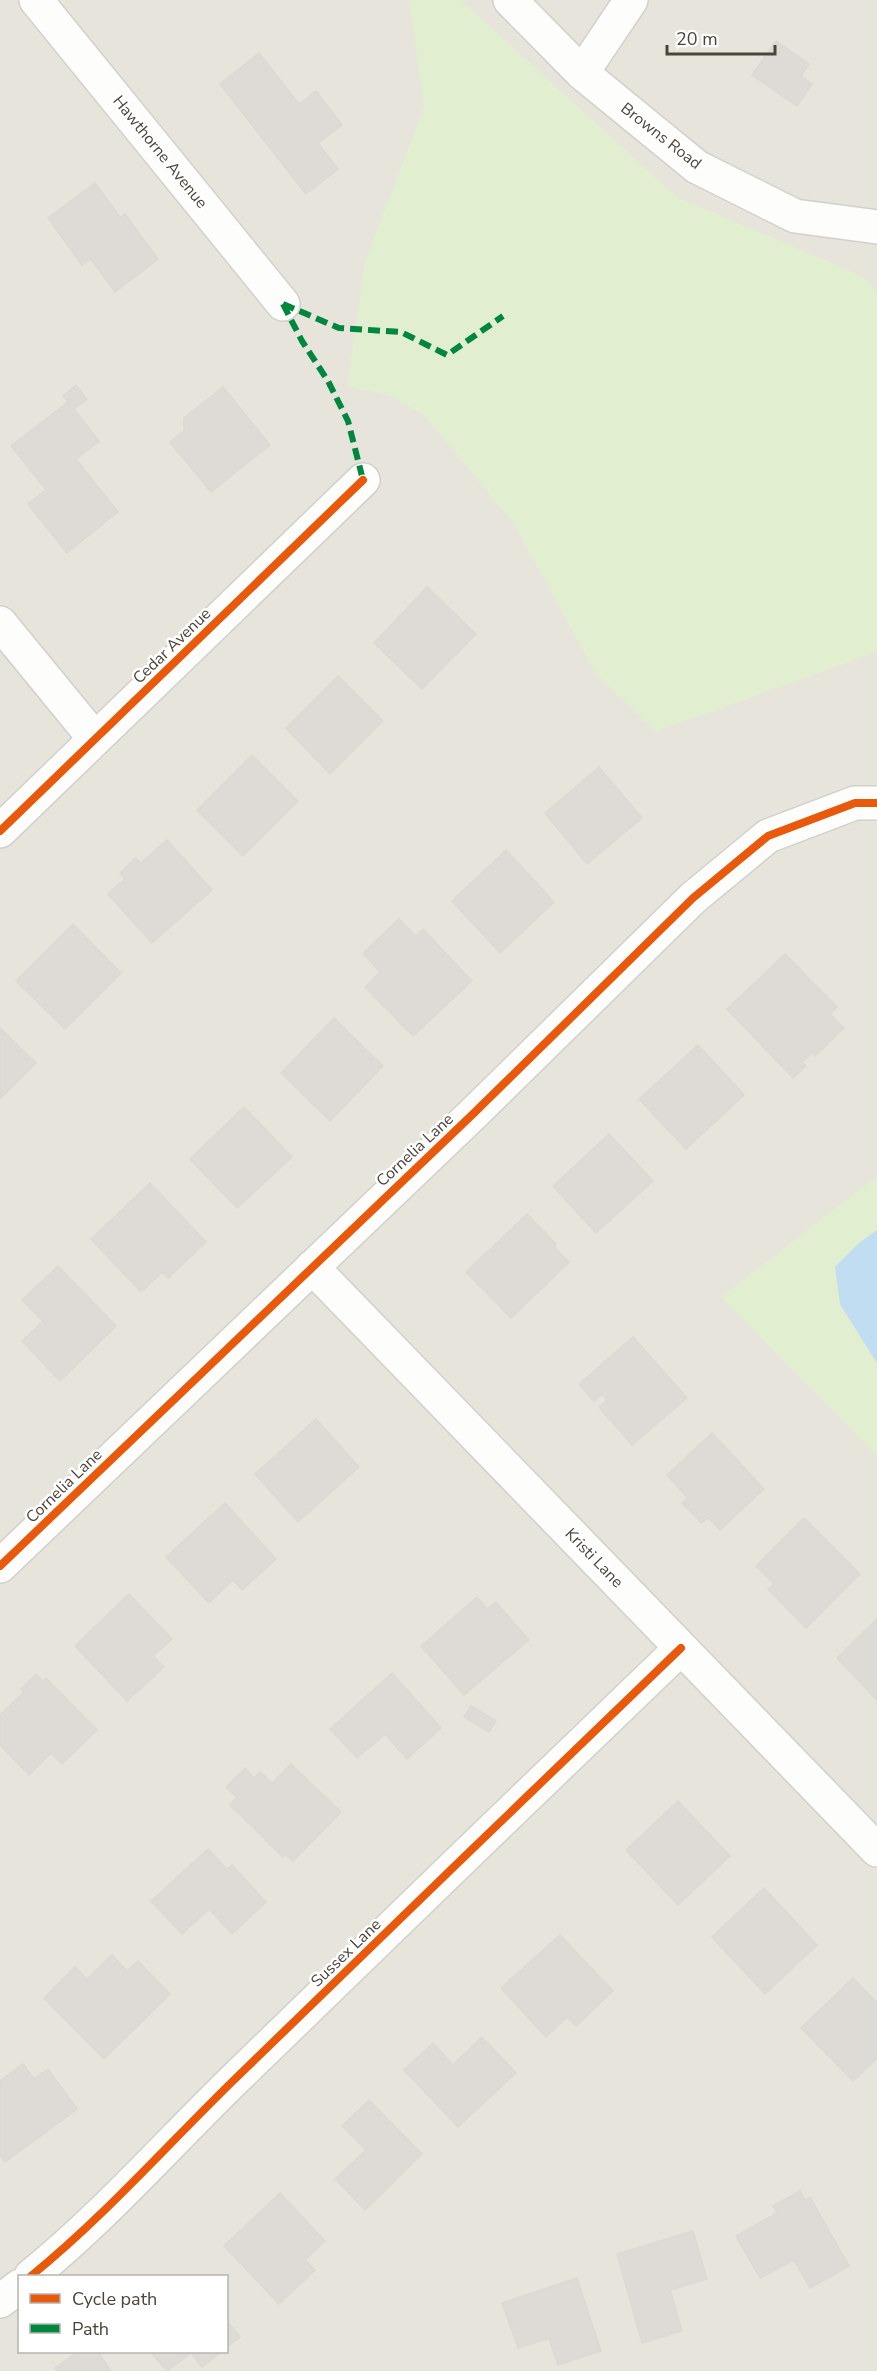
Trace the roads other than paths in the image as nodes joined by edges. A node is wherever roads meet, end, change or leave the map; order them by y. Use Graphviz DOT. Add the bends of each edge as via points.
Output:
graph roads {
  1 [pos="36,0"];
  2 [pos="510,0"];
  3 [pos="631,0"];
  4 [pos="582,73"];
  5 [pos="877,227"];
  6 [pos="283,304"];
  7 [pos="363,480"];
  8 [pos="0,623"];
  9 [pos="95,740"];
  10 [pos="877,803"];
  11 [pos="0,831"];
  12 [pos="312,1267"];
  13 [pos="0,1566"];
  14 [pos="681,1648"];
  15 [pos="877,1850"];
  16 [pos="33,2275"];
  17 [pos="18,2288"];
  18 [pos="0,2301"];
  1 -- 6 [label="street, Hawthorne Avenue"];
  2 -- 4 [label="street, Browns Road"];
  3 -- 4 [label="street"];
  4 -- 5 [label="street, Browns Road" via="697,166 795,216"];
  7 -- 9 [label="street, Cedar Avenue"];
  8 -- 9 [label="street"];
  9 -- 11 [label="street, Cedar Avenue"];
  10 -- 12 [label="street, Cornelia Lane" via="855,803 768,836 693,898"];
  12 -- 13 [label="street, Cornelia Lane"];
  12 -- 14 [label="street, Kristi Lane"];
  14 -- 15 [label="street, Kristi Lane"];
  14 -- 16 [label="street, Sussex Lane" via="202,2111 124,2193"];
  17 -- 18 [label="street"];
}
